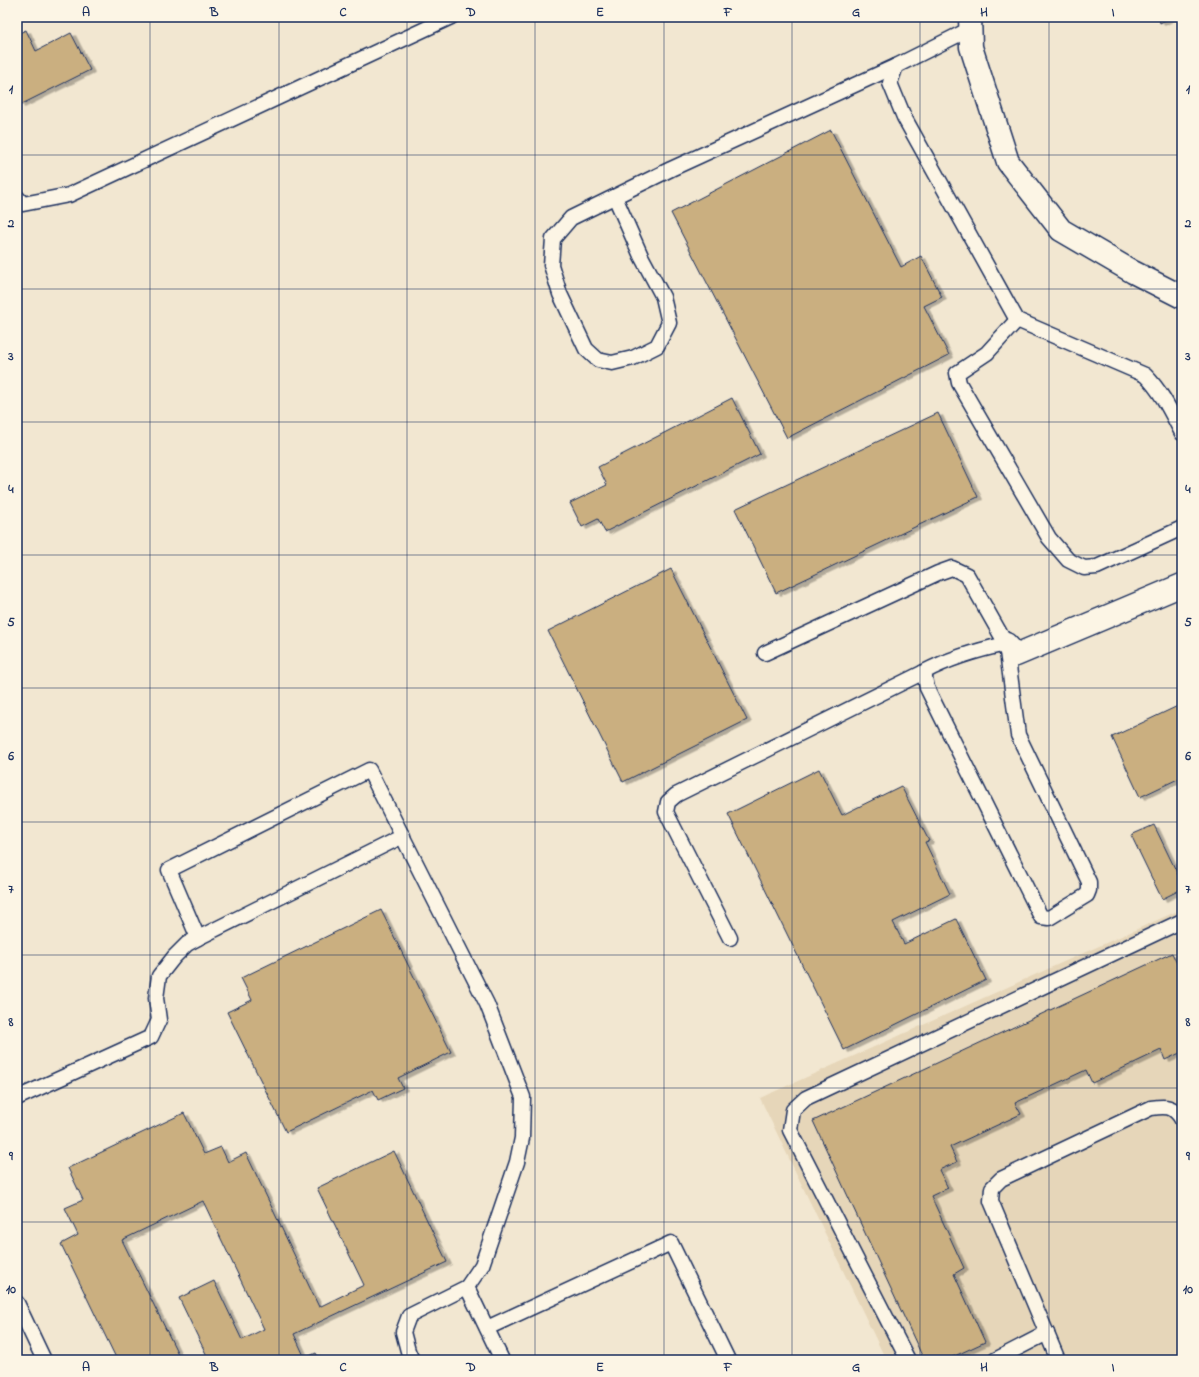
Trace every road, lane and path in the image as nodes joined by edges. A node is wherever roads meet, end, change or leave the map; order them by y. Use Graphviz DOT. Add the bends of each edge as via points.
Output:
graph roads {
  1 [pos="451,17"];
  2 [pos="970,23"];
  3 [pos="896,66"];
  4 [pos="17,197"];
  5 [pos="614,197"];
  6 [pos="1182,297"];
  7 [pos="1017,320"];
  8 [pos="1182,433"];
  9 [pos="1182,528"];
  10 [pos="1182,585"];
  11 [pos="1006,644"];
  12 [pos="765,653"];
  13 [pos="924,672"];
  14 [pos="403,836"];
  15 [pos="1182,921"];
  16 [pos="198,938"];
  17 [pos="730,938"];
  18 [pos="17,1098"];
  19 [pos="1182,1120"];
  20 [pos="467,1287"];
  21 [pos="17,1303"];
  22 [pos="487,1328"];
  23 [pos="1046,1333"];
  24 [pos="44,1360"];
  25 [pos="412,1360"];
  26 [pos="502,1360"];
  27 [pos="728,1360"];
  28 [pos="908,1360"];
  29 [pos="995,1360"];
  30 [pos="1058,1360"];
  1 -- 4 [label="lane" via="69,195 23,204"];
  2 -- 3 [label="lane"];
  2 -- 6 [label="street" via="971,47 1008,162 1061,230"];
  3 -- 5 [label="lane"];
  3 -- 7 [label="lane" via="890,83 904,117"];
  5 -- 5 [label="lane" via="571,218 553,239 551,265 560,294 586,349 598,360 612,363 633,358 657,346 669,323 663,298"];
  7 -- 8 [label="lane" via="1145,375 1164,398"];
  7 -- 9 [label="lane" via="987,353 957,373 959,383 1049,538 1068,560 1084,568 1097,567"];
  10 -- 11 [label="street" via="1016,655"];
  11 -- 12 [label="lane" via="967,575 952,568"];
  11 -- 13 [label="lane" via="978,650"];
  11 -- 13 [label="lane" via="1018,735 1089,882 1087,895 1049,918 1041,917 927,688"];
  13 -- 17 [label="lane" via="676,794 668,802 666,812"];
  14 -- 16 [label="lane"];
  14 -- 16 [label="lane" via="368,770 169,870"];
  14 -- 20 [label="lane" via="487,1004 523,1097 522,1138 517,1162 482,1265"];
  15 -- 28 [label="lane" via="806,1098 793,1110 790,1130"];
  16 -- 18 [label="lane" via="186,944 159,976 156,998 159,1020 151,1037"];
  19 -- 23 [label="lane" via="1171,1107 1151,1108 1001,1179 992,1188 991,1201"];
  20 -- 22 [label="lane"];
  20 -- 25 [label="lane" via="410,1316 403,1332"];
  21 -- 24 [label="lane"];
  22 -- 26 [label="lane"];
  22 -- 27 [label="lane" via="671,1243"];
  23 -- 29 [label="lane"];
  23 -- 30 [label="lane"];
}
